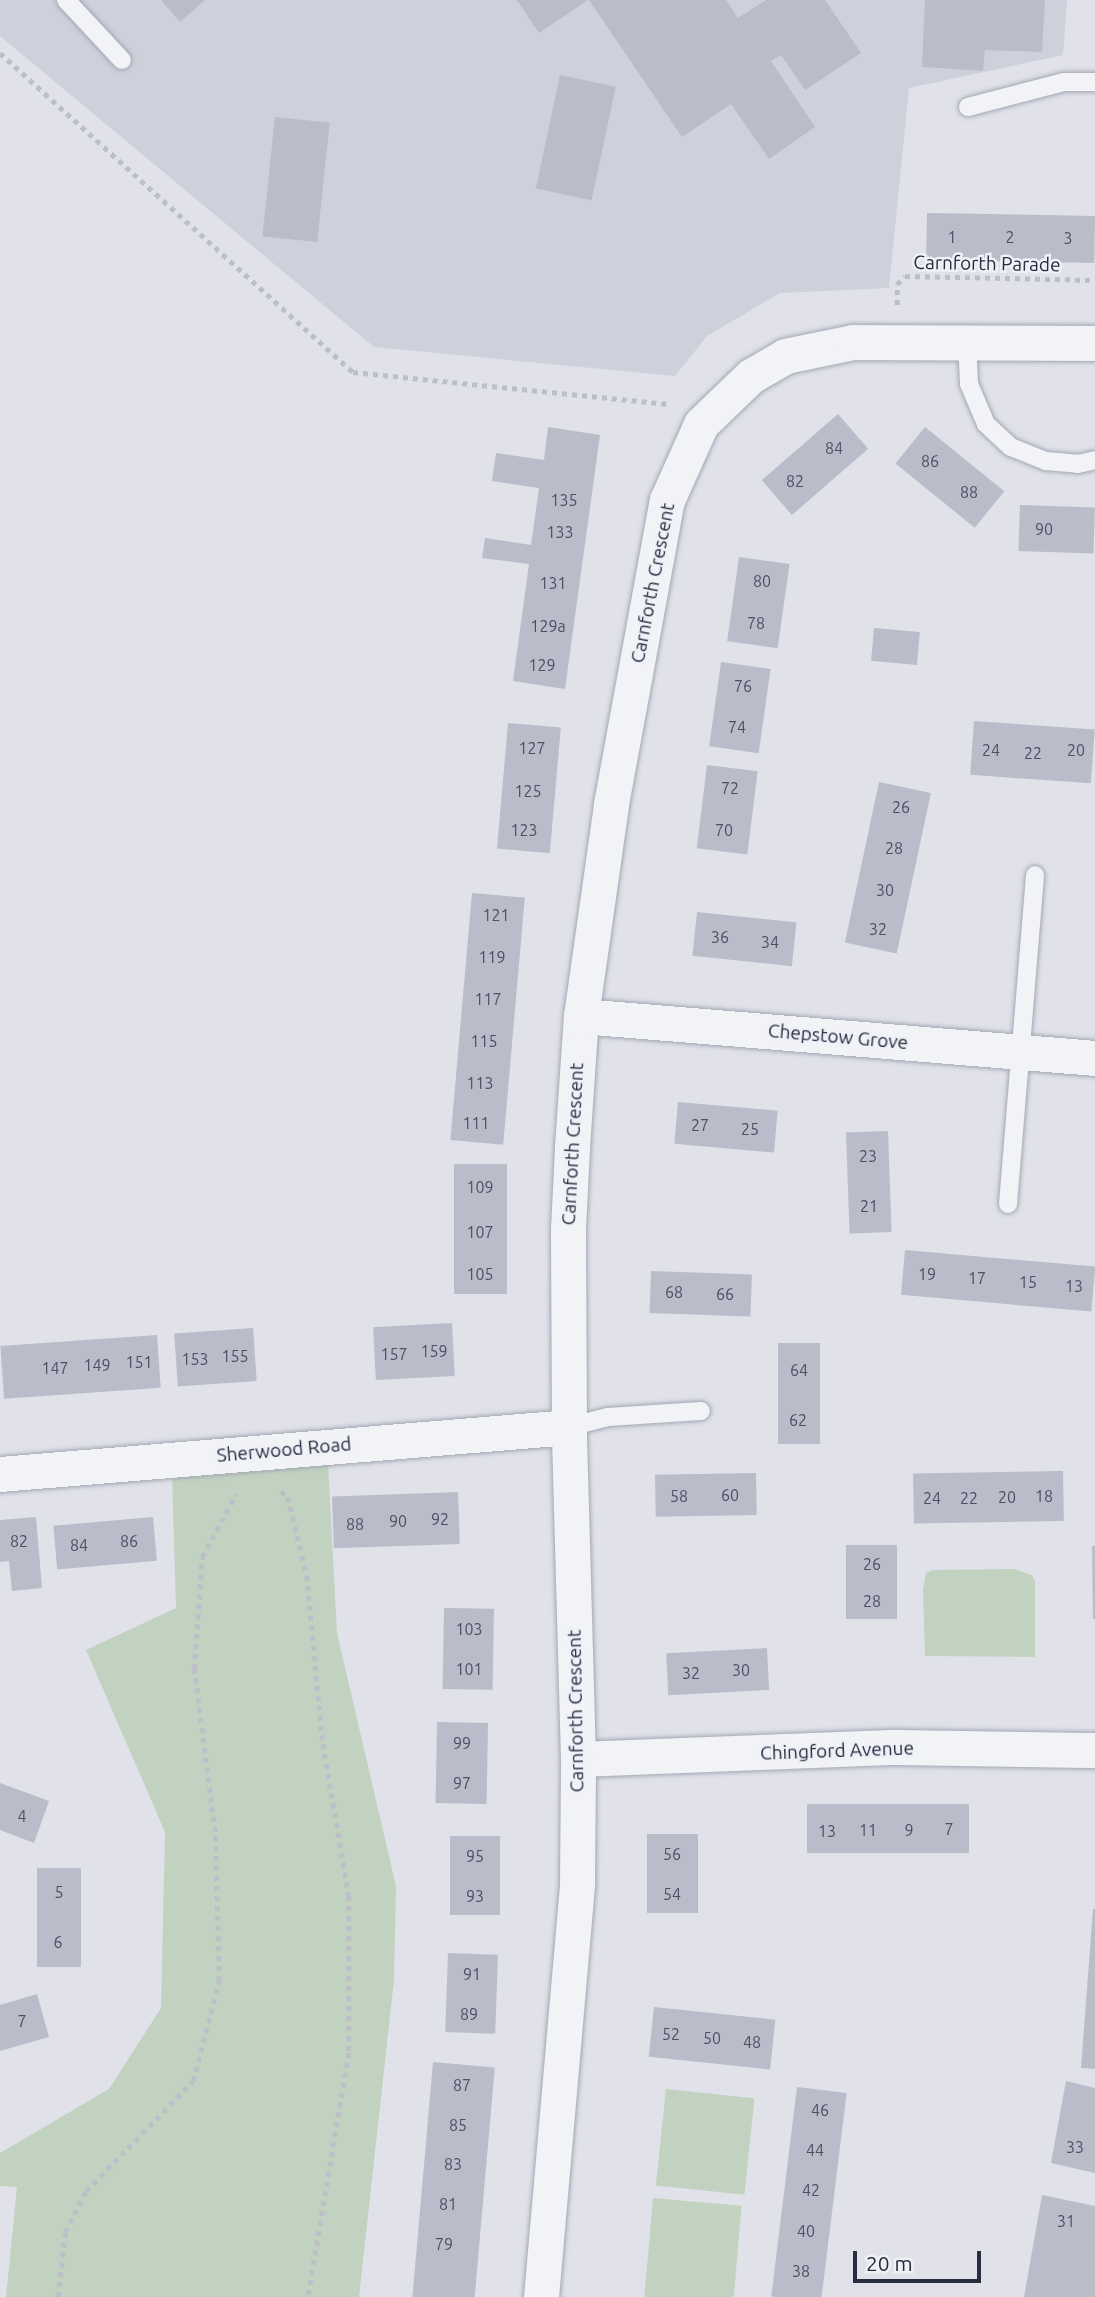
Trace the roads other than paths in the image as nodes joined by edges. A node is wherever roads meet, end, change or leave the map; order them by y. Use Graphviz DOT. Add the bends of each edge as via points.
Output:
graph roads {
  1 [pos="66,0"];
  2 [pos="122,60"];
  3 [pos="1095,82"];
  4 [pos="968,107"];
  5 [pos="967,341"];
  6 [pos="1095,343"];
  7 [pos="1095,460"];
  8 [pos="1035,875"];
  9 [pos="581,1016"];
  10 [pos="1021,1052"];
  11 [pos="1095,1058"];
  12 [pos="1008,1205"];
  13 [pos="701,1411"];
  14 [pos="569,1427"];
  15 [pos="0,1474"];
  16 [pos="1095,1750"];
  17 [pos="578,1759"];
  18 [pos="541,2297"];
  1 -- 2 [label="lane"];
  3 -- 4 [label="lane" via="1064,82"];
  5 -- 6 [label="street, Carnforth Crescent"];
  5 -- 7 [label="lane" via="970,384 986,424 1012,447 1046,461 1078,464"];
  5 -- 9 [label="street, Carnforth Crescent" via="853,342 785,356 751,376 701,424 667,500 611,804"];
  8 -- 10 [label="lane"];
  9 -- 10 [label="street, Chepstow Grove"];
  9 -- 14 [label="street, Carnforth Crescent" via="568,1229"];
  10 -- 11 [label="street, Chepstow Grove"];
  10 -- 12 [label="lane"];
  13 -- 14 [label="lane" via="608,1418"];
  14 -- 15 [label="street, Sherwood Road" via="248,1461"];
  14 -- 17 [label="street, Carnforth Crescent"];
  16 -- 17 [label="street, Chingford Avenue" via="897,1747"];
  17 -- 18 [label="street, Carnforth Crescent" via="578,1883"];
}
